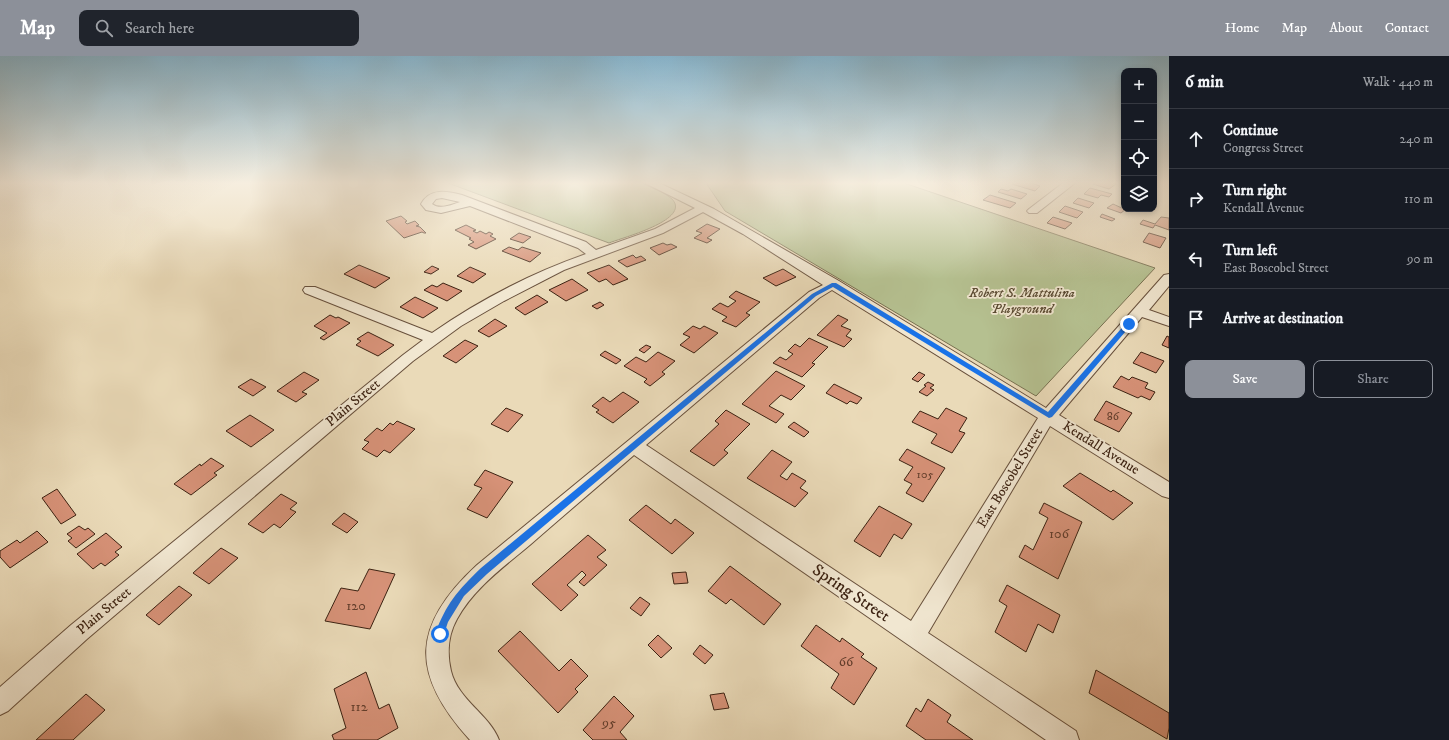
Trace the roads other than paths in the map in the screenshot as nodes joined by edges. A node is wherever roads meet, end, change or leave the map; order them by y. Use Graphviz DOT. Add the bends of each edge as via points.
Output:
graph roads {
  1 [pos="504,215"];
  2 [pos="690,215"];
  3 [pos="717,215"];
  4 [pos="594,254"];
  5 [pos="1169,278"];
  6 [pos="834,284"];
  7 [pos="310,290"];
  8 [pos="1140,311"];
  9 [pos="1169,322"];
  10 [pos="433,339"];
  11 [pos="1049,416"];
  12 [pos="634,446"];
  13 [pos="1169,490"];
  14 [pos="914,636"];
  15 [pos="0,703"];
  16 [pos="487,740"];
  17 [pos="1067,740"];
  1 -- 4 [label="street" via="577,243"];
  2 -- 4 [label="street, Plain Street" via="659,231"];
  3 -- 6 [label="street, Kendall Avenue"];
  4 -- 10 [label="street, Plain Street" via="494,300"];
  5 -- 8 [label="street, East Boscobel Street"];
  6 -- 11 [label="street, Kendall Avenue"];
  6 -- 12 [label="street" via="814,295"];
  7 -- 10 [label="street"];
  8 -- 9 [label="street"];
  8 -- 11 [label="street, East Boscobel Street"];
  10 -- 15 [label="street, Plain Street" via="79,632"];
  11 -- 13 [label="street, Kendall Avenue"];
  11 -- 14 [label="street, East Boscobel Street"];
  12 -- 14 [label="street, Spring Street"];
  12 -- 16 [label="street" via="478,576 461,593 444,620 437,649 441,679 458,708"];
  14 -- 17 [label="street, Spring Street"];
}
